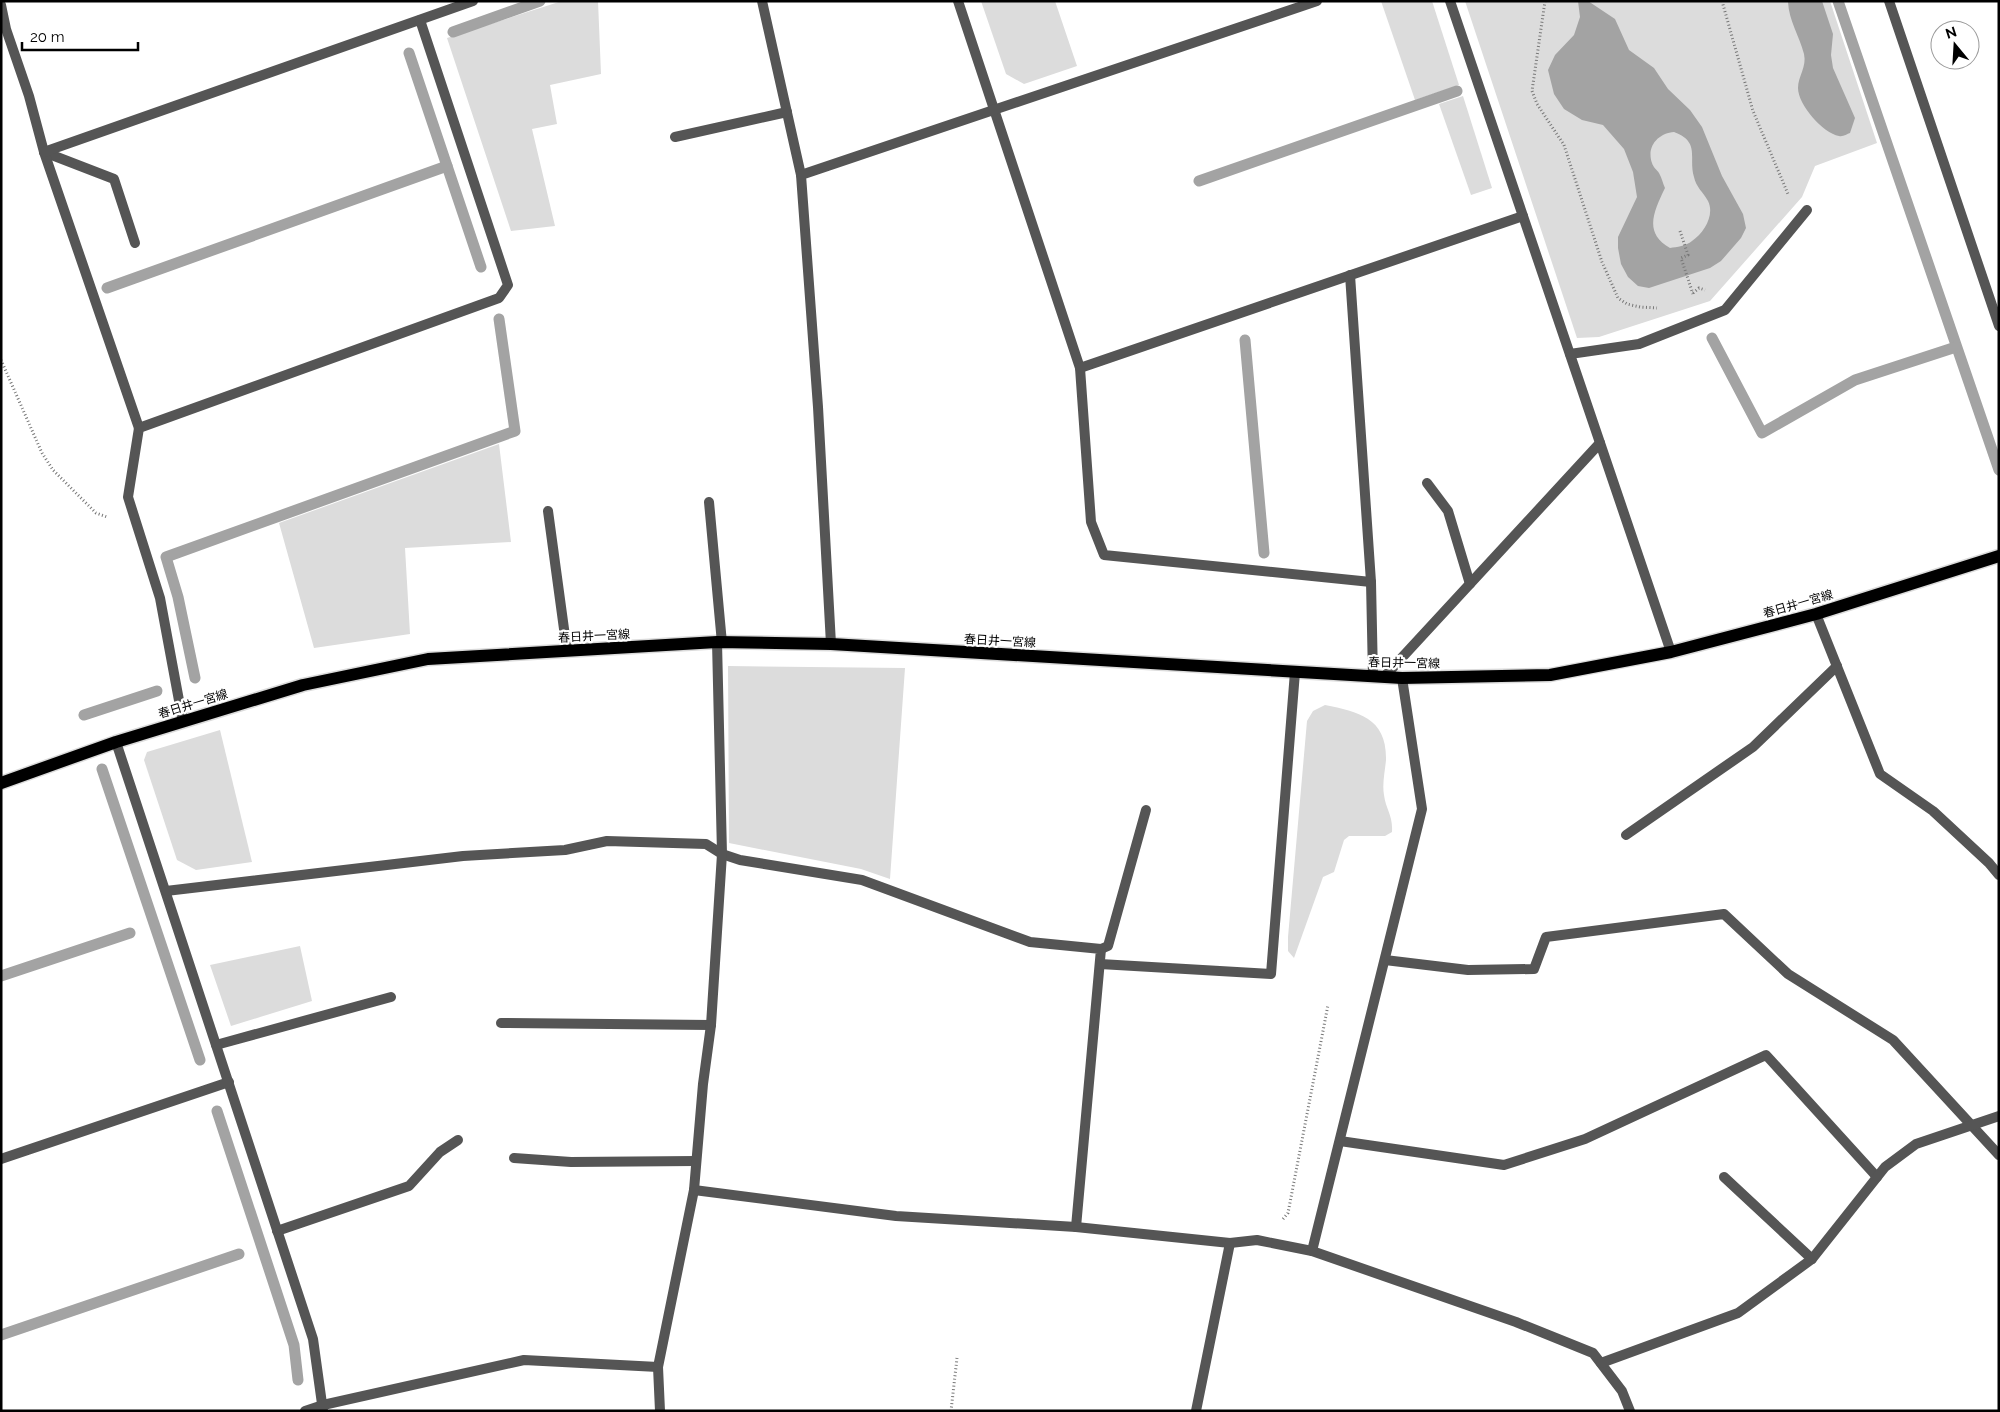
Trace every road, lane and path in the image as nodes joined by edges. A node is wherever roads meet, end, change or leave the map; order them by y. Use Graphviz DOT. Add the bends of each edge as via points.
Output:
graph roads {
  1 [pos="474,1"];
  2 [pos="762,1"];
  3 [pos="958,1"];
  4 [pos="1317,1"];
  5 [pos="1450,1"];
  6 [pos="1545,1"];
  7 [pos="1722,1"];
  8 [pos="1889,1"];
  9 [pos="1,5"];
  10 [pos="420,20"];
  11 [pos="994,110"];
  12 [pos="787,112"];
  13 [pos="675,137"];
  14 [pos="44,152"];
  15 [pos="802,175"];
  16 [pos="1807,210"];
  17 [pos="1523,216"];
  18 [pos="1800,220"];
  19 [pos="1680,231"];
  20 [pos="135,243"];
  21 [pos="1350,275"];
  22 [pos="1692,294"];
  23 [pos="1688,296"];
  24 [pos="1734,299"];
  25 [pos="1665,305"];
  26 [pos="1999,326"];
  27 [pos="1570,354"];
  28 [pos="1,360"];
  29 [pos="1080,368"];
  30 [pos="139,428"];
  31 [pos="1600,443"];
  32 [pos="1427,482"];
  33 [pos="709,502"];
  34 [pos="548,511"];
  35 [pos="136,522"];
  36 [pos="1999,556"];
  37 [pos="1371,582"];
  38 [pos="1470,584"];
  39 [pos="1816,614"];
  40 [pos="719,643"];
  41 [pos="831,644"];
  42 [pos="567,651"];
  43 [pos="1670,652"];
  44 [pos="1837,666"];
  45 [pos="1295,672"];
  46 [pos="1379,677"];
  47 [pos="1402,678"];
  48 [pos="183,722"];
  49 [pos="116,742"];
  50 [pos="1,783"];
  51 [pos="1146,810"];
  52 [pos="1626,835"];
  53 [pos="722,854"];
  54 [pos="1999,875"];
  55 [pos="166,892"];
  56 [pos="1101,949"];
  57 [pos="1385,960"];
  58 [pos="1100,964"];
  59 [pos="390,997"];
  60 [pos="1328,1005"];
  61 [pos="501,1023"];
  62 [pos="711,1025"];
  63 [pos="216,1045"];
  64 [pos="229,1082"];
  65 [pos="1999,1116"];
  66 [pos="1972,1124"];
  67 [pos="458,1140"];
  68 [pos="1340,1141"];
  69 [pos="1999,1155"];
  70 [pos="514,1158"];
  71 [pos="1,1159"];
  72 [pos="696,1160"];
  73 [pos="1724,1177"];
  74 [pos="1878,1177"];
  75 [pos="694,1190"];
  76 [pos="1076,1227"];
  77 [pos="277,1230"];
  78 [pos="1269,1242"];
  79 [pos="1230,1243"];
  80 [pos="1312,1251"];
  81 [pos="1812,1259"];
  82 [pos="957,1358"];
  83 [pos="1601,1363"];
  84 [pos="658,1367"];
  85 [pos="323,1408"];
  86 [pos="304,1411"];
  87 [pos="660,1411"];
  88 [pos="951,1411"];
  89 [pos="1196,1411"];
  90 [pos="1630,1411"];
  1 -- 10 [label="street"];
  2 -- 12 [label="street"];
  3 -- 11 [label="street"];
  4 -- 11 [label="street"];
  5 -- 17 [label="street"];
  6 -- 25 [label="path" via="1532,91 1537,104 1564,145 1602,262 1618,298 1640,307"];
  7 -- 18 [label="path" via="1753,111"];
  8 -- 26 [label="street"];
  9 -- 14 [label="street"];
  10 -- 14 [label="street"];
  10 -- 30 [label="street" via="508,285 499,298"];
  11 -- 15 [label="street"];
  11 -- 29 [label="street"];
  12 -- 13 [label="street"];
  12 -- 15 [label="street"];
  14 -- 20 [label="street" via="114,179"];
  14 -- 30 [label="street"];
  15 -- 41 [label="street"];
  16 -- 18 [label="street"];
  17 -- 21 [label="street"];
  17 -- 27 [label="street"];
  18 -- 24 [label="street"];
  19 -- 22 [label="path" via="1688,255 1681,258"];
  21 -- 29 [label="street"];
  21 -- 37 [label="street"];
  22 -- 23 [label="path"];
  22 -- 24 [label="path" via="1699,288"];
  24 -- 27 [label="street" via="1725,310 1639,344"];
  27 -- 31 [label="street"];
  28 -- 35 [label="path" via="42,453 53,470 96,513"];
  29 -- 37 [label="street" via="1091,522 1104,555"];
  30 -- 35 [label="street" via="128,497"];
  31 -- 38 [label="street"];
  31 -- 43 [label="street"];
  32 -- 38 [label="street" via="1448,510"];
  33 -- 40 [label="street"];
  34 -- 42 [label="street"];
  35 -- 48 [label="street" via="160,598"];
  36 -- 39 [label="main road, 春日井一宮線"];
  37 -- 46 [label="street"];
  38 -- 46 [label="street"];
  39 -- 43 [label="main road, 春日井一宮線"];
  39 -- 44 [label="street"];
  40 -- 41 [label="main road, 春日井一宮線"];
  40 -- 42 [label="main road, 春日井一宮線"];
  40 -- 53 [label="street"];
  41 -- 45 [label="main road, 春日井一宮線"];
  42 -- 48 [label="main road, 春日井一宮線" via="428,659 303,685"];
  43 -- 47 [label="main road, 春日井一宮線" via="1550,675"];
  44 -- 52 [label="street" via="1754,748"];
  44 -- 54 [label="street" via="1880,774 1932,812"];
  45 -- 46 [label="main road, 春日井一宮線"];
  45 -- 58 [label="street" via="1271,974"];
  46 -- 47 [label="main road, 春日井一宮線"];
  47 -- 57 [label="street" via="1422,809"];
  48 -- 49 [label="main road, 春日井一宮線"];
  49 -- 50 [label="main road, 春日井一宮線"];
  49 -- 55 [label="street"];
  51 -- 56 [label="street" via="1108,946"];
  53 -- 55 [label="street" via="706,844 607,841 565,850 463,856"];
  53 -- 56 [label="street" via="740,860 862,880 1030,942"];
  53 -- 62 [label="street"];
  55 -- 63 [label="street"];
  56 -- 58 [label="street"];
  57 -- 66 [label="street" via="1468,970 1534,969 1546,937 1724,914 1788,974 1893,1040"];
  57 -- 68 [label="street"];
  58 -- 76 [label="street"];
  59 -- 63 [label="street"];
  60 -- 78 [label="path" via="1288,1213"];
  61 -- 62 [label="street"];
  62 -- 72 [label="street"];
  63 -- 64 [label="street"];
  64 -- 71 [label="street"];
  64 -- 77 [label="street"];
  65 -- 66 [label="street"];
  66 -- 69 [label="street"];
  66 -- 74 [label="street" via="1916,1144 1885,1167"];
  67 -- 77 [label="street" via="440,1152 409,1186"];
  68 -- 74 [label="street" via="1504,1166 1585,1139 1766,1055"];
  68 -- 80 [label="street"];
  70 -- 72 [label="street" via="571,1162"];
  72 -- 75 [label="street"];
  73 -- 81 [label="street"];
  74 -- 81 [label="street"];
  75 -- 76 [label="street" via="896,1216"];
  75 -- 84 [label="street"];
  76 -- 79 [label="street"];
  77 -- 85 [label="street" via="313,1339"];
  78 -- 79 [label="street"];
  78 -- 80 [label="street"];
  79 -- 89 [label="street"];
  80 -- 83 [label="street" via="1516,1322 1593,1353"];
  81 -- 83 [label="street" via="1738,1312"];
  82 -- 88 [label="path"];
  83 -- 90 [label="street" via="1622,1391"];
  84 -- 85 [label="street" via="524,1360"];
  84 -- 87 [label="street"];
  85 -- 86 [label="street"];
}
